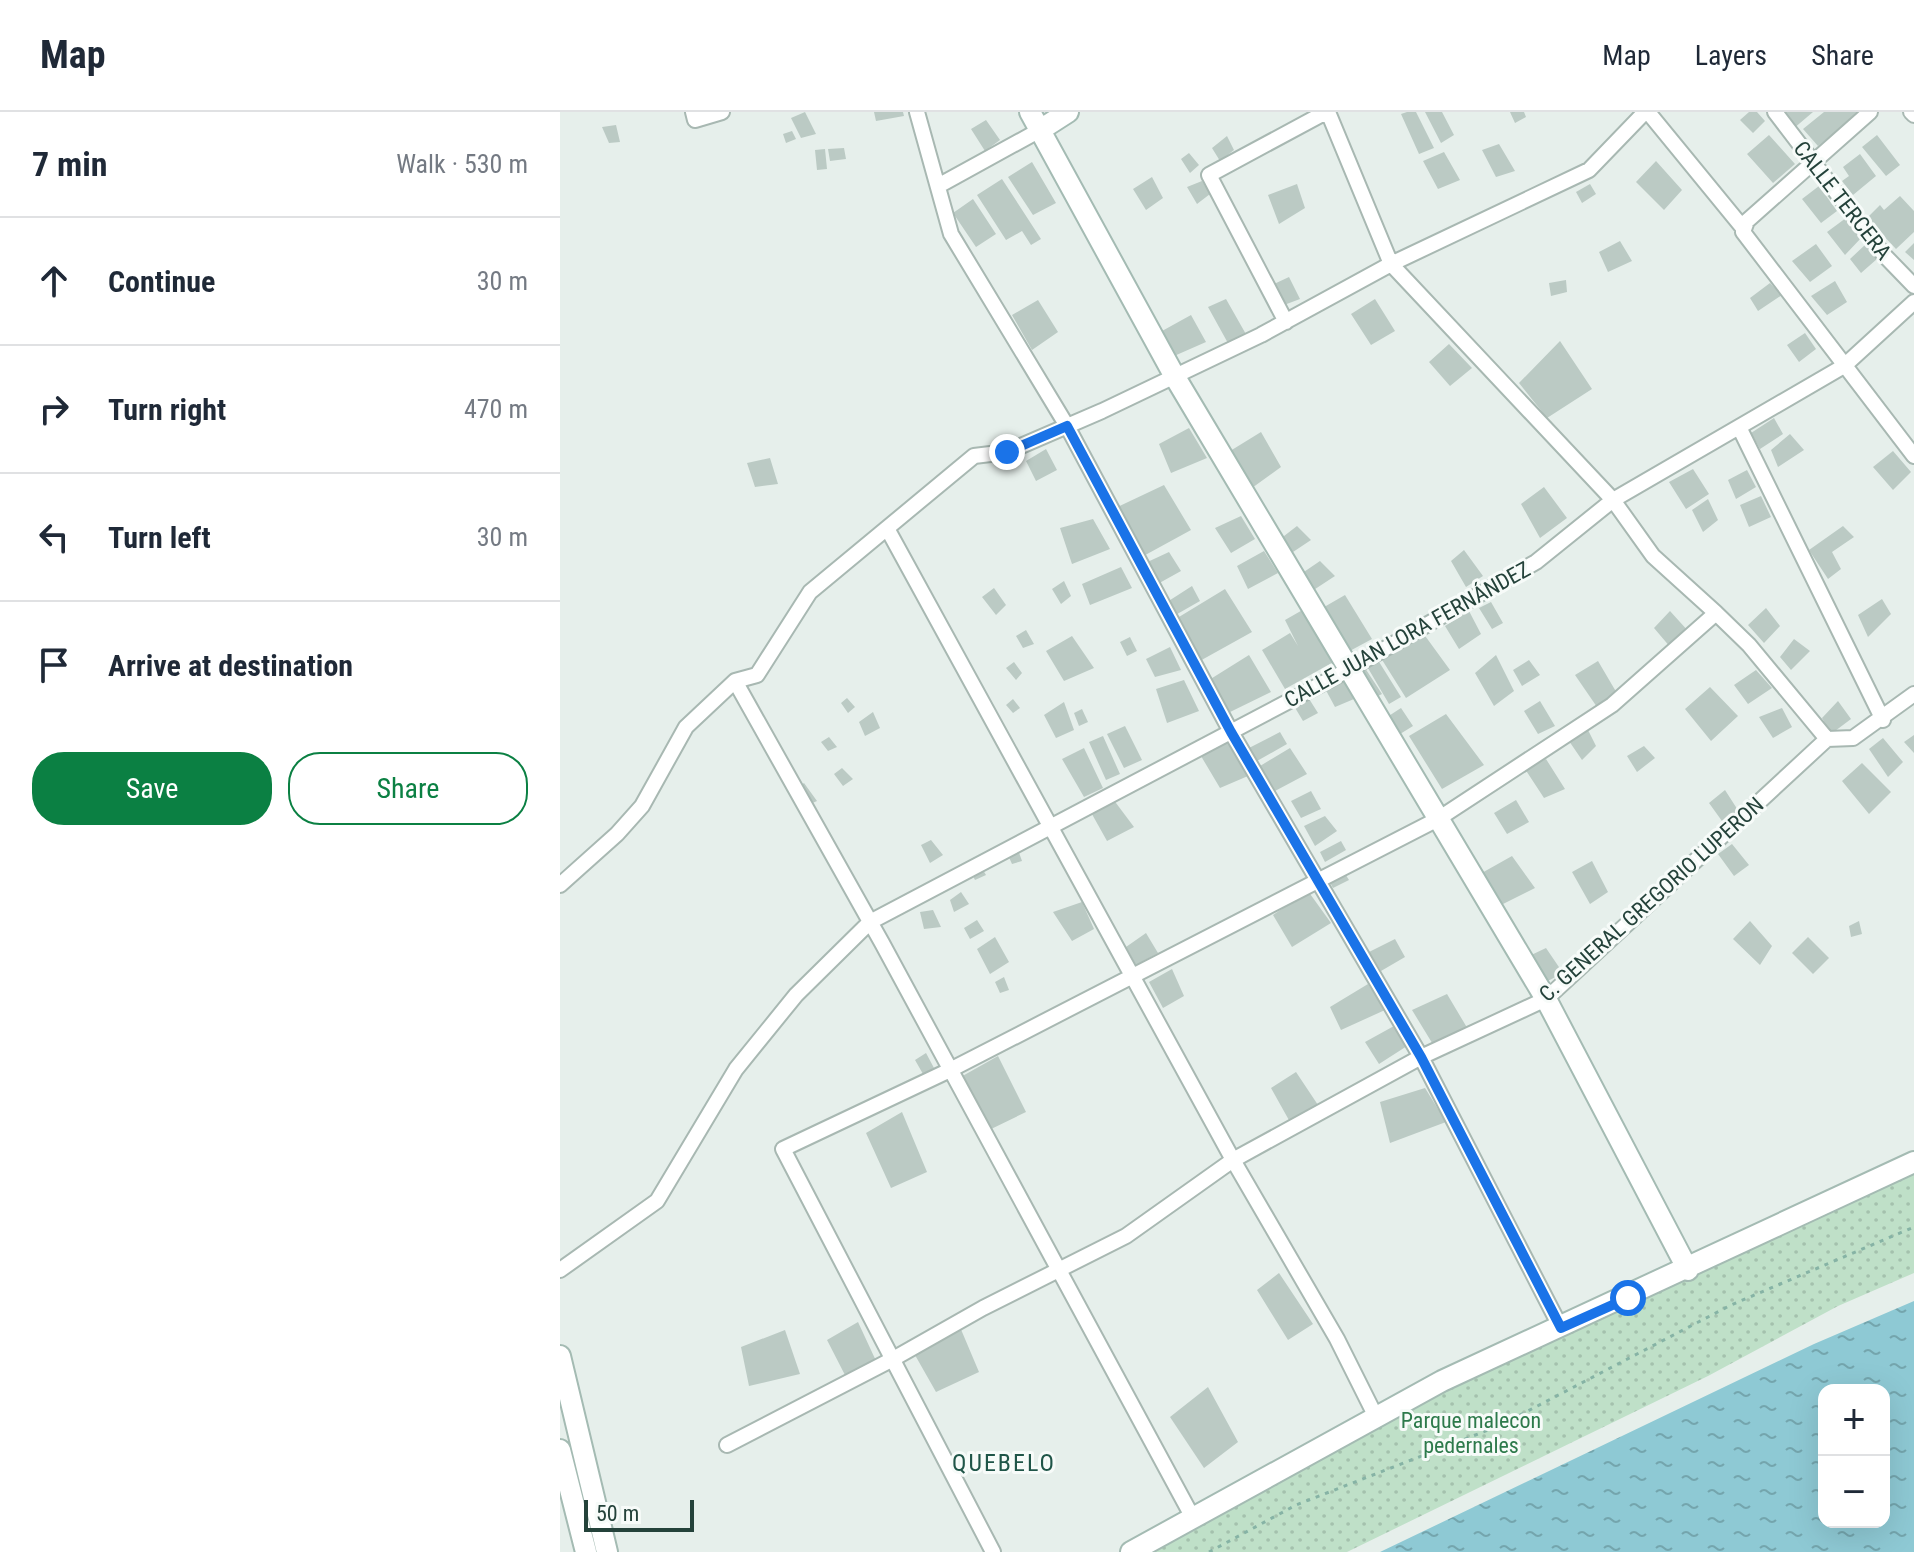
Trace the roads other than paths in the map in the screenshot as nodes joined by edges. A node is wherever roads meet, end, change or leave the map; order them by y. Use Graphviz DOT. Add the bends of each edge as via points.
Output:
graph roads {
  1 [pos="693,112"];
  2 [pos="722,112"];
  3 [pos="917,112"];
  4 [pos="1068,112"];
  5 [pos="1327,112"];
  6 [pos="1647,112"];
  7 [pos="1775,112"];
  8 [pos="1870,112"];
  9 [pos="1035,121"];
  10 [pos="1814,161"];
  11 [pos="938,186"];
  12 [pos="1743,228"];
  13 [pos="1391,264"];
  14 [pos="1914,286"];
  15 [pos="1914,302"];
  16 [pos="1286,322"];
  17 [pos="1844,366"];
  18 [pos="1175,377"];
  19 [pos="1067,426"];
  20 [pos="1740,429"];
  21 [pos="1914,456"];
  22 [pos="1613,500"];
  23 [pos="888,530"];
  24 [pos="1716,613"];
  25 [pos="1348,670"];
  26 [pos="735,681"];
  27 [pos="1914,694"];
  28 [pos="1883,720"];
  29 [pos="1231,732"];
  30 [pos="1827,739"];
  31 [pos="1438,819"];
  32 [pos="1318,881"];
  33 [pos="560,885"];
  34 [pos="870,922"];
  35 [pos="1132,978"];
  36 [pos="1546,999"];
  37 [pos="1421,1057"];
  38 [pos="948,1071"];
  39 [pos="1233,1160"];
  40 [pos="1914,1162"];
  41 [pos="1059,1269"];
  42 [pos="560,1270"];
  43 [pos="1688,1270"];
  44 [pos="1561,1328"];
  45 [pos="560,1356"];
  46 [pos="893,1359"];
  47 [pos="1376,1417"];
  48 [pos="727,1445"];
  49 [pos="560,1450"];
  50 [pos="1193,1518"];
  51 [pos="586,1552"];
  52 [pos="607,1552"];
  53 [pos="993,1552"];
  54 [pos="1131,1552"];
  1 -- 2 [label="street" via="695,120"];
  3 -- 11 [label="street"];
  4 -- 9 [label="main road"];
  5 -- 13 [label="street"];
  5 -- 16 [label="street" via="1209,175"];
  6 -- 12 [label="street"];
  6 -- 13 [label="street" via="1589,170"];
  7 -- 10 [label="street, CALLE TERCERA"];
  8 -- 10 [label="street"];
  9 -- 11 [label="street"];
  9 -- 18 [label="main road"];
  10 -- 12 [label="street"];
  10 -- 14 [label="street, CALLE TERCERA" via="1884,255"];
  11 -- 19 [label="street" via="951,234"];
  12 -- 17 [label="street"];
  13 -- 16 [label="street"];
  13 -- 22 [label="street"];
  15 -- 17 [label="street, CALLE JUAN LORA FERNÁNDEZ"];
  16 -- 18 [label="street"];
  17 -- 20 [label="street, CALLE JUAN LORA FERNÁNDEZ"];
  17 -- 21 [label="street"];
  18 -- 19 [label="street"];
  18 -- 25 [label="main road"];
  19 -- 23 [label="street" via="1007,452 974,456"];
  19 -- 29 [label="street"];
  20 -- 22 [label="street, CALLE JUAN LORA FERNÁNDEZ"];
  20 -- 28 [label="street"];
  22 -- 24 [label="street" via="1653,556"];
  22 -- 25 [label="street, CALLE JUAN LORA FERNÁNDEZ" via="1536,562"];
  23 -- 26 [label="street" via="810,592 757,675"];
  23 -- 35 [label="street"];
  24 -- 30 [label="street"];
  24 -- 31 [label="street" via="1612,705"];
  25 -- 29 [label="street, CALLE JUAN LORA FERNÁNDEZ"];
  25 -- 31 [label="main road"];
  26 -- 33 [label="street" via="686,727 642,806"];
  26 -- 34 [label="street"];
  27 -- 28 [label="street"];
  28 -- 30 [label="street" via="1853,738"];
  29 -- 32 [label="street"];
  29 -- 34 [label="street, CALLE JUAN LORA FERNÁNDEZ"];
  30 -- 36 [label="street, C. GENERAL GREGORIO LUPERON"];
  31 -- 32 [label="street"];
  31 -- 36 [label="main road"];
  32 -- 35 [label="street"];
  32 -- 37 [label="street"];
  34 -- 38 [label="street"];
  34 -- 42 [label="street, CALLE JUAN LORA FERNÁNDEZ" via="796,995 736,1069 657,1201"];
  35 -- 38 [label="street"];
  35 -- 39 [label="street"];
  36 -- 37 [label="street, C. GENERAL GREGORIO LUPERON"];
  36 -- 43 [label="main road"];
  37 -- 39 [label="street, C. GENERAL GREGORIO LUPERON"];
  37 -- 44 [label="street"];
  38 -- 41 [label="street"];
  38 -- 46 [label="street" via="783,1149"];
  39 -- 41 [label="street, C. GENERAL GREGORIO LUPERON" via="1126,1236"];
  39 -- 47 [label="street"];
  40 -- 43 [label="main road"];
  41 -- 46 [label="street, C. GENERAL GREGORIO LUPERON"];
  41 -- 50 [label="street"];
  43 -- 44 [label="main road"];
  44 -- 47 [label="main road"];
  45 -- 52 [label="main road"];
  46 -- 48 [label="street, C. GENERAL GREGORIO LUPERON"];
  46 -- 53 [label="street"];
  47 -- 50 [label="main road"];
  49 -- 51 [label="main road"];
  50 -- 54 [label="main road"];
}
